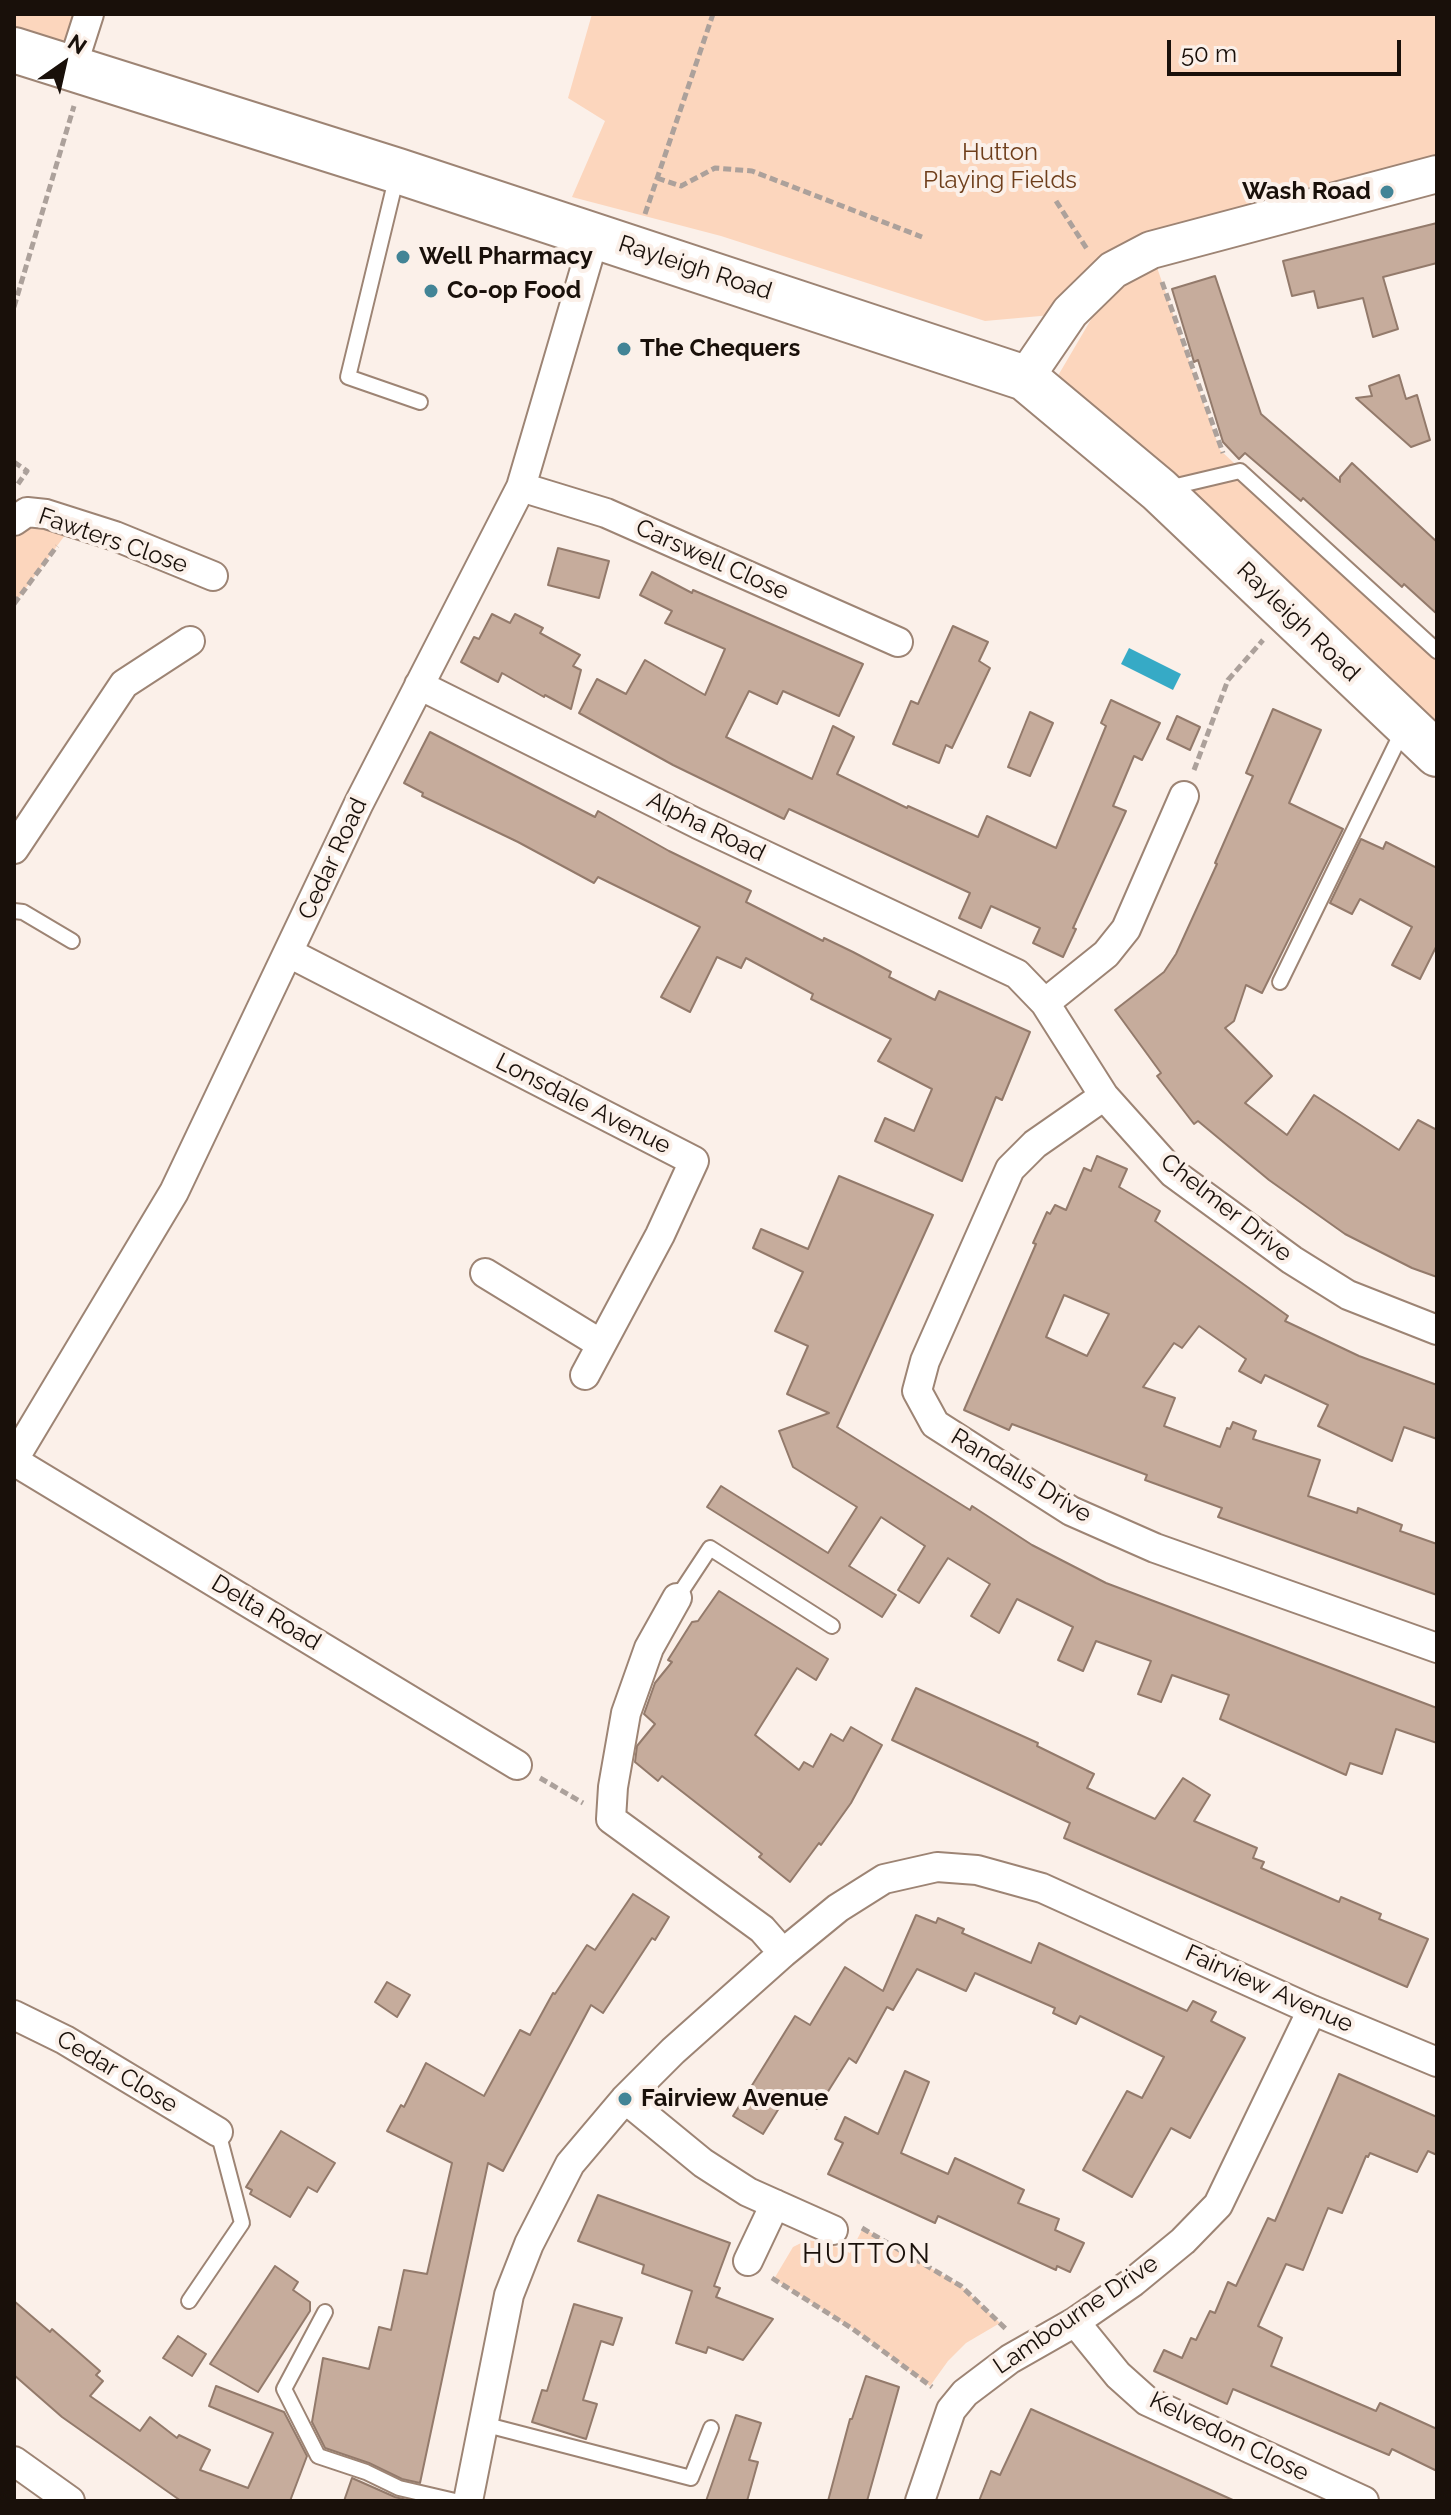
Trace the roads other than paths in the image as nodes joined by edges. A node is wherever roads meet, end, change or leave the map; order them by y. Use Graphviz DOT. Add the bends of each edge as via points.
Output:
graph roads {
  1 [pos="89,14"];
  2 [pos="14,50"];
  3 [pos="78,69"];
  4 [pos="398,171"];
  5 [pos="1437,174"];
  6 [pos="614,241"];
  7 [pos="1025,378"];
  8 [pos="420,402"];
  9 [pos="521,487"];
  10 [pos="1159,490"];
  11 [pos="14,521"];
  12 [pos="213,576"];
  13 [pos="190,641"];
  14 [pos="898,642"];
  15 [pos="1437,651"];
  16 [pos="419,685"];
  17 [pos="1406,724"];
  18 [pos="1437,754"];
  19 [pos="1184,796"];
  20 [pos="14,849"];
  21 [pos="14,911"];
  22 [pos="72,941"];
  23 [pos="289,953"];
  24 [pos="995,963"];
  25 [pos="1280,982"];
  26 [pos="1045,1003"];
  27 [pos="1104,1096"];
  28 [pos="485,1273"];
  29 [pos="1437,1330"];
  30 [pos="601,1344"];
  31 [pos="585,1375"];
  32 [pos="14,1460"];
  33 [pos="677,1598"];
  34 [pos="832,1626"];
  35 [pos="1437,1648"];
  36 [pos="517,1765"];
  37 [pos="783,1953"];
  38 [pos="1312,2010"];
  39 [pos="14,2015"];
  40 [pos="1437,2062"];
  41 [pos="625,2099"];
  42 [pos="218,2132"];
  43 [pos="775,2204"];
  44 [pos="833,2230"];
  45 [pos="748,2261"];
  46 [pos="189,2301"];
  47 [pos="325,2312"];
  48 [pos="1075,2322"];
  49 [pos="483,2424"];
  50 [pos="711,2428"];
  51 [pos="14,2461"];
  52 [pos="70,2501"];
  53 [pos="455,2501"];
  54 [pos="468,2501"];
  55 [pos="920,2501"];
  56 [pos="1364,2501"];
  1 -- 3 [label="street"];
  2 -- 3 [label="main road, Rayleigh Road"];
  3 -- 4 [label="main road, Rayleigh Road"];
  4 -- 6 [label="main road, Rayleigh Road"];
  4 -- 8 [label="lane" via="348,377"];
  5 -- 7 [label="street" via="1151,250 1113,270 1070,312"];
  6 -- 7 [label="main road, Rayleigh Road"];
  6 -- 9 [label="street, Cedar Road"];
  7 -- 10 [label="main road, Rayleigh Road"];
  9 -- 14 [label="street, Carswell Close" via="606,513"];
  9 -- 16 [label="street, Cedar Road"];
  10 -- 15 [label="lane" via="1240,471"];
  10 -- 17 [label="main road, Rayleigh Road"];
  11 -- 12 [label="street, Fawters Close" via="27,512 46,514"];
  13 -- 20 [label="street" via="124,684"];
  16 -- 23 [label="street, Cedar Road"];
  16 -- 24 [label="street, Alpha Road"];
  17 -- 18 [label="main road, Rayleigh Road"];
  17 -- 25 [label="lane"];
  19 -- 26 [label="street" via="1126,929 1106,954"];
  21 -- 22 [label="lane"];
  23 -- 30 [label="street, Lonsdale Avenue" via="694,1161"];
  23 -- 32 [label="street, Cedar Road" via="174,1192"];
  24 -- 26 [label="street, Chelmer Drive" via="1017,974"];
  26 -- 27 [label="street, Chelmer Drive"];
  27 -- 29 [label="street, Chelmer Drive" via="1173,1173 1292,1260 1348,1295"];
  27 -- 35 [label="street, Randalls Drive" via="1035,1144 1010,1169 925,1361 917,1391 935,1424 1071,1511 1155,1548"];
  28 -- 30 [label="street"];
  30 -- 31 [label="street, Lonsdale Avenue"];
  32 -- 36 [label="street, Delta Road"];
  33 -- 34 [label="lane" via="710,1548"];
  33 -- 37 [label="street" via="649,1648 626,1713 611,1819 762,1929"];
  37 -- 38 [label="street, Fairview Avenue" via="884,1879 937,1867 977,1870 1042,1888"];
  37 -- 41 [label="street, Fairview Avenue"];
  38 -- 40 [label="street, Fairview Avenue"];
  38 -- 48 [label="street, Lambourne Drive" via="1218,2205 1133,2282"];
  39 -- 42 [label="street, Cedar Close"];
  41 -- 43 [label="street" via="703,2163"];
  41 -- 49 [label="street, Fairview Avenue" via="570,2164 529,2244 509,2295"];
  42 -- 46 [label="lane" via="242,2223"];
  43 -- 44 [label="street"];
  43 -- 45 [label="street"];
  47 -- 53 [label="lane" via="284,2389 318,2456 399,2488"];
  48 -- 55 [label="street, Lambourne Drive" via="1025,2349 956,2402"];
  48 -- 56 [label="street, Kelvedon Close" via="1147,2401"];
  49 -- 50 [label="lane" via="691,2478"];
  49 -- 54 [label="street, Fairview Avenue"];
  51 -- 52 [label="street"];
}
